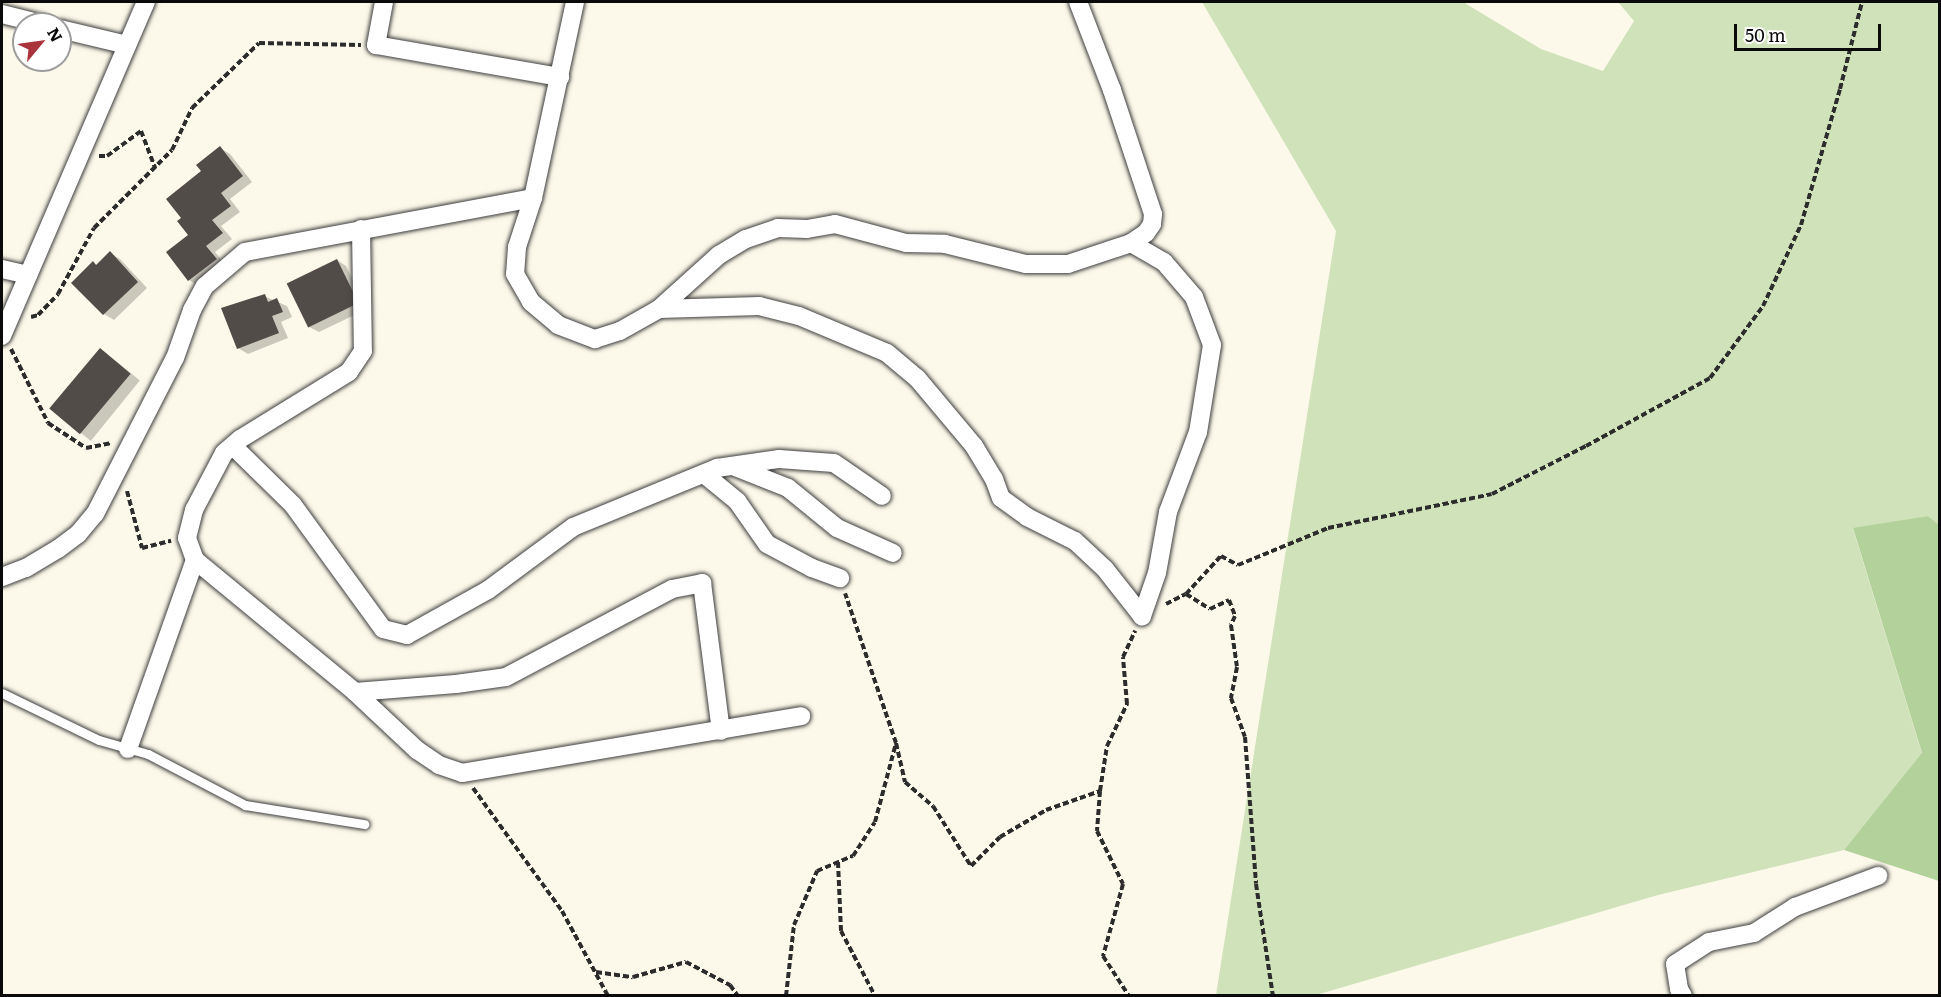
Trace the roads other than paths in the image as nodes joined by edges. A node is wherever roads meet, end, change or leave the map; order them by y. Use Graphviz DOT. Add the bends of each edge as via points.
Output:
graph roads {
  1 [pos="146,2"];
  2 [pos="384,2"];
  3 [pos="575,2"];
  4 [pos="1078,2"];
  5 [pos="72,32"];
  6 [pos="127,45"];
  7 [pos="560,77"];
  8 [pos="533,198"];
  9 [pos="361,229"];
  10 [pos="1131,243"];
  11 [pos="2,269"];
  12 [pos="28,275"];
  13 [pos="659,309"];
  14 [pos="4,332"];
  15 [pos="233,446"];
  16 [pos="734,466"];
  17 [pos="704,474"];
  18 [pos="882,496"];
  19 [pos="893,554"];
  20 [pos="195,560"];
  21 [pos="2,577"];
  22 [pos="840,578"];
  23 [pos="355,692"];
  24 [pos="2,693"];
  25 [pos="801,716"];
  26 [pos="721,730"];
  27 [pos="128,749"];
  28 [pos="364,824"];
  29 [pos="1878,876"];
  30 [pos="1683,996"];
  1 -- 6 [label="street"];
  2 -- 7 [label="street" via="376,45"];
  3 -- 7 [label="street"];
  4 -- 10 [label="street" via="1153,214 1146,233"];
  5 -- 6 [label="street"];
  6 -- 12 [label="street"];
  7 -- 8 [label="street"];
  8 -- 9 [label="street"];
  8 -- 13 [label="street" via="517,247 515,274 531,302 558,325 595,339 620,331"];
  9 -- 15 [label="street" via="363,351 350,372"];
  9 -- 21 [label="street" via="245,252 213,278 192,310 175,358 95,514 78,534 26,568"];
  10 -- 13 [label="street" via="1068,264 1026,264 945,244 897,241 835,224 807,229 778,228 746,239 719,255"];
  10 -- 13 [label="street" via="1164,261 1194,297 1212,345 1198,432 1168,512 1157,573 1142,616 1106,569 1075,541 1027,517 1001,498 974,446 917,378 887,353 799,316 759,306"];
  11 -- 12 [label="street"];
  12 -- 14 [label="street"];
  15 -- 17 [label="street" via="293,506 383,629 408,635 488,590 573,527"];
  15 -- 20 [label="street" via="224,453 194,510 187,538"];
  16 -- 17 [label="street"];
  16 -- 18 [label="street" via="779,459 834,463"];
  16 -- 19 [label="street" via="788,488 837,528"];
  17 -- 22 [label="street" via="737,501 766,544"];
  20 -- 23 [label="street"];
  20 -- 27 [label="street"];
  23 -- 26 [label="street" via="417,750 439,765 462,773"];
  23 -- 26 [label="street" via="506,677 672,589 702,583"];
  24 -- 27 [label="lane" via="99,740"];
  25 -- 26 [label="street"];
  27 -- 28 [label="lane" via="148,754 245,805"];
  29 -- 30 [label="street" via="1795,907 1754,933 1710,942 1675,964"];
}
